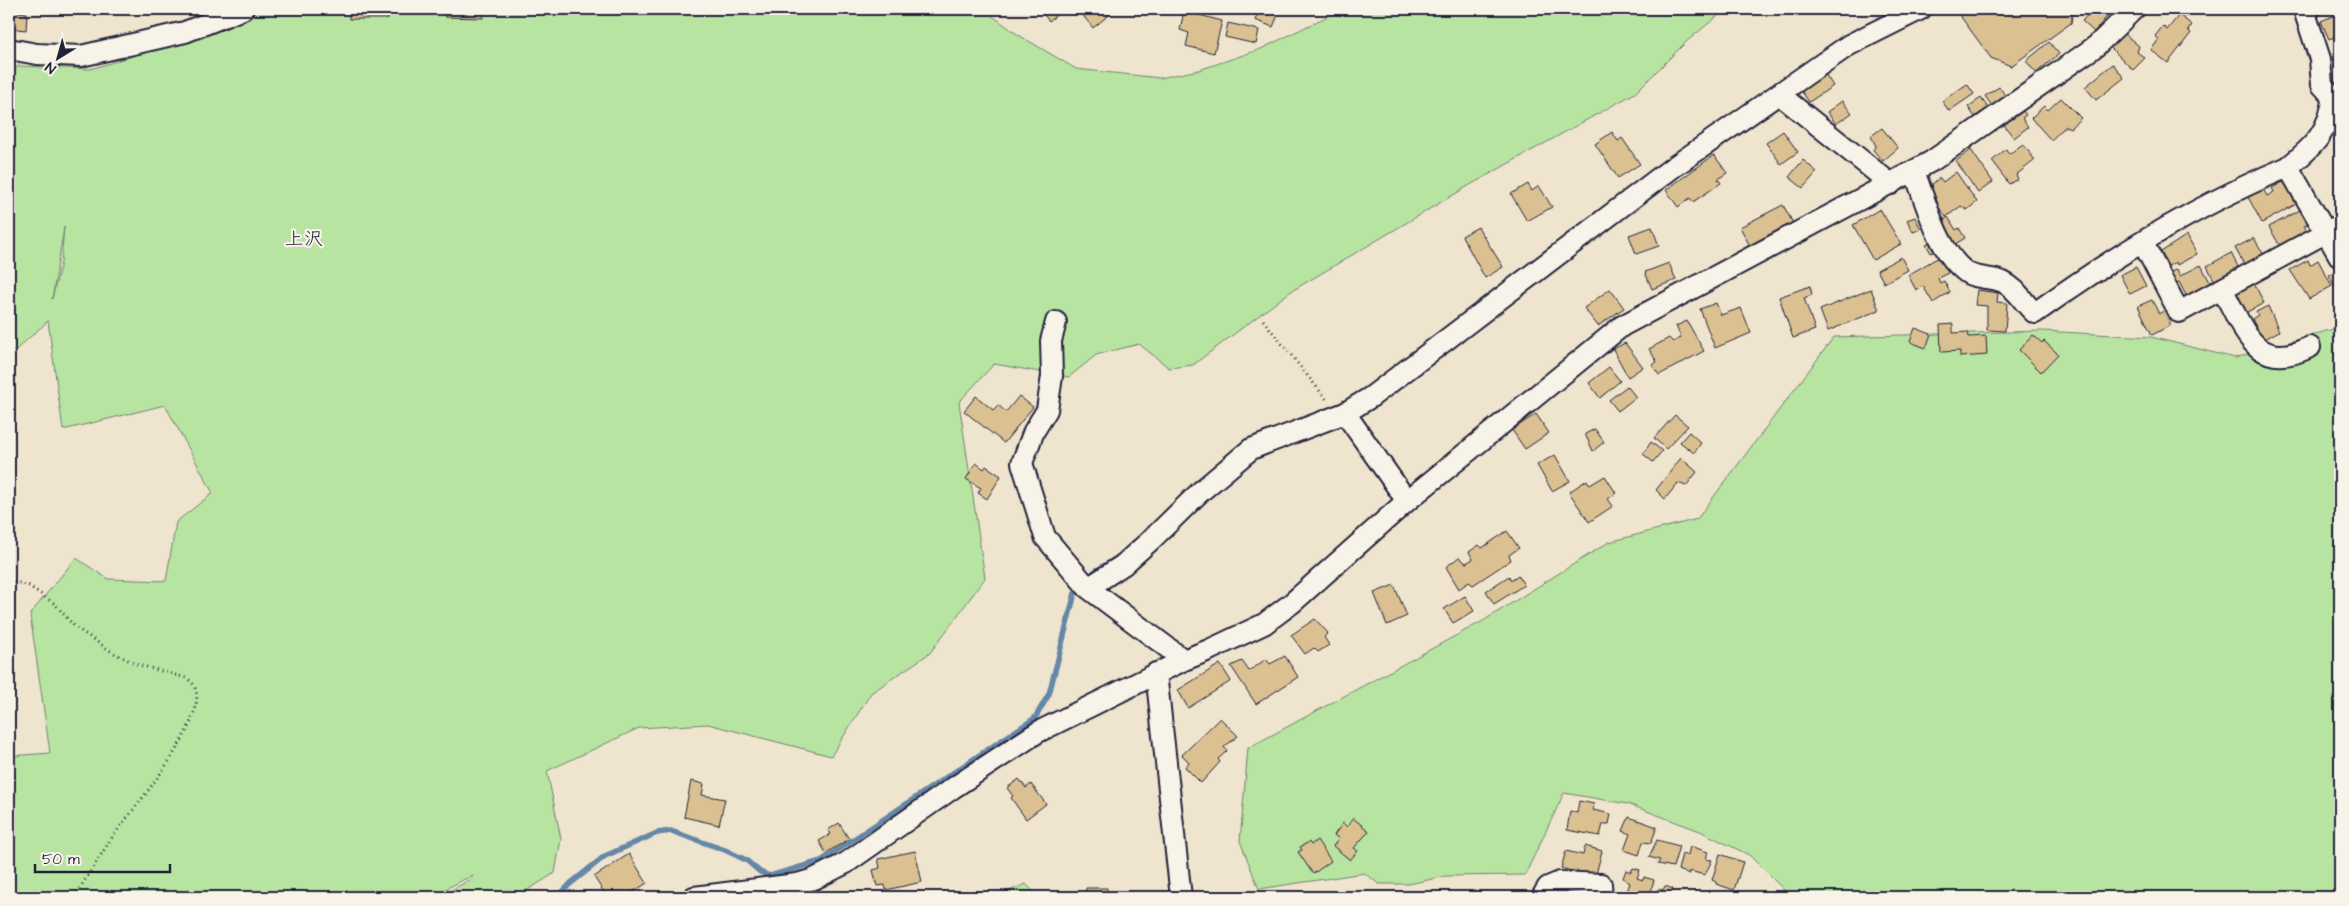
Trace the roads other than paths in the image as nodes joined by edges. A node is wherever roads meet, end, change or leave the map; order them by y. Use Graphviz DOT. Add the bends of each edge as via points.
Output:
graph roads {
  1 [pos="243,9"];
  2 [pos="1921,9"];
  3 [pos="2134,9"];
  4 [pos="2305,10"];
  5 [pos="9,49"];
  6 [pos="1780,95"];
  7 [pos="2337,96"];
  8 [pos="2288,168"];
  9 [pos="1914,171"];
  10 [pos="1891,184"];
  11 [pos="2334,229"];
  12 [pos="2143,243"];
  13 [pos="2340,257"];
  14 [pos="2222,289"];
  15 [pos="1056,322"];
  16 [pos="2310,348"];
  17 [pos="1339,415"];
  18 [pos="1407,501"];
  19 [pos="1088,588"];
  20 [pos="1184,660"];
  21 [pos="1156,673"];
  22 [pos="694,897"];
  23 [pos="1182,897"];
  24 [pos="1542,897"];
  25 [pos="1602,897"];
  1 -- 5 [label="street" via="185,32 81,56"];
  2 -- 6 [label="street" via="1849,45"];
  3 -- 9 [label="street" via="2096,46"];
  4 -- 7 [label="street" via="2320,59 2322,85"];
  6 -- 10 [label="street"];
  6 -- 17 [label="street" via="1665,173 1371,396"];
  7 -- 8 [label="street" via="2321,137"];
  8 -- 11 [label="street"];
  8 -- 12 [label="street" via="2196,210"];
  9 -- 10 [label="street"];
  9 -- 12 [label="street" via="1942,244 1962,268 1968,274 2002,281 2015,288 2035,314 2118,255"];
  10 -- 18 [label="street" via="1622,326"];
  11 -- 13 [label="street"];
  11 -- 14 [label="street"];
  12 -- 14 [label="street" via="2179,312"];
  14 -- 16 [label="street" via="2258,348 2279,357 2293,356"];
  15 -- 19 [label="street" via="1051,341 1052,376 1047,410 1022,463 1046,536"];
  17 -- 18 [label="street"];
  17 -- 19 [label="street" via="1251,449 1123,565"];
  18 -- 20 [label="street" via="1264,624"];
  19 -- 20 [label="street"];
  20 -- 21 [label="street"];
  21 -- 22 [label="street" via="1038,732 846,863 814,879"];
  21 -- 23 [label="street"];
  24 -- 25 [label="street" via="1548,886 1560,882 1601,884"];
}
